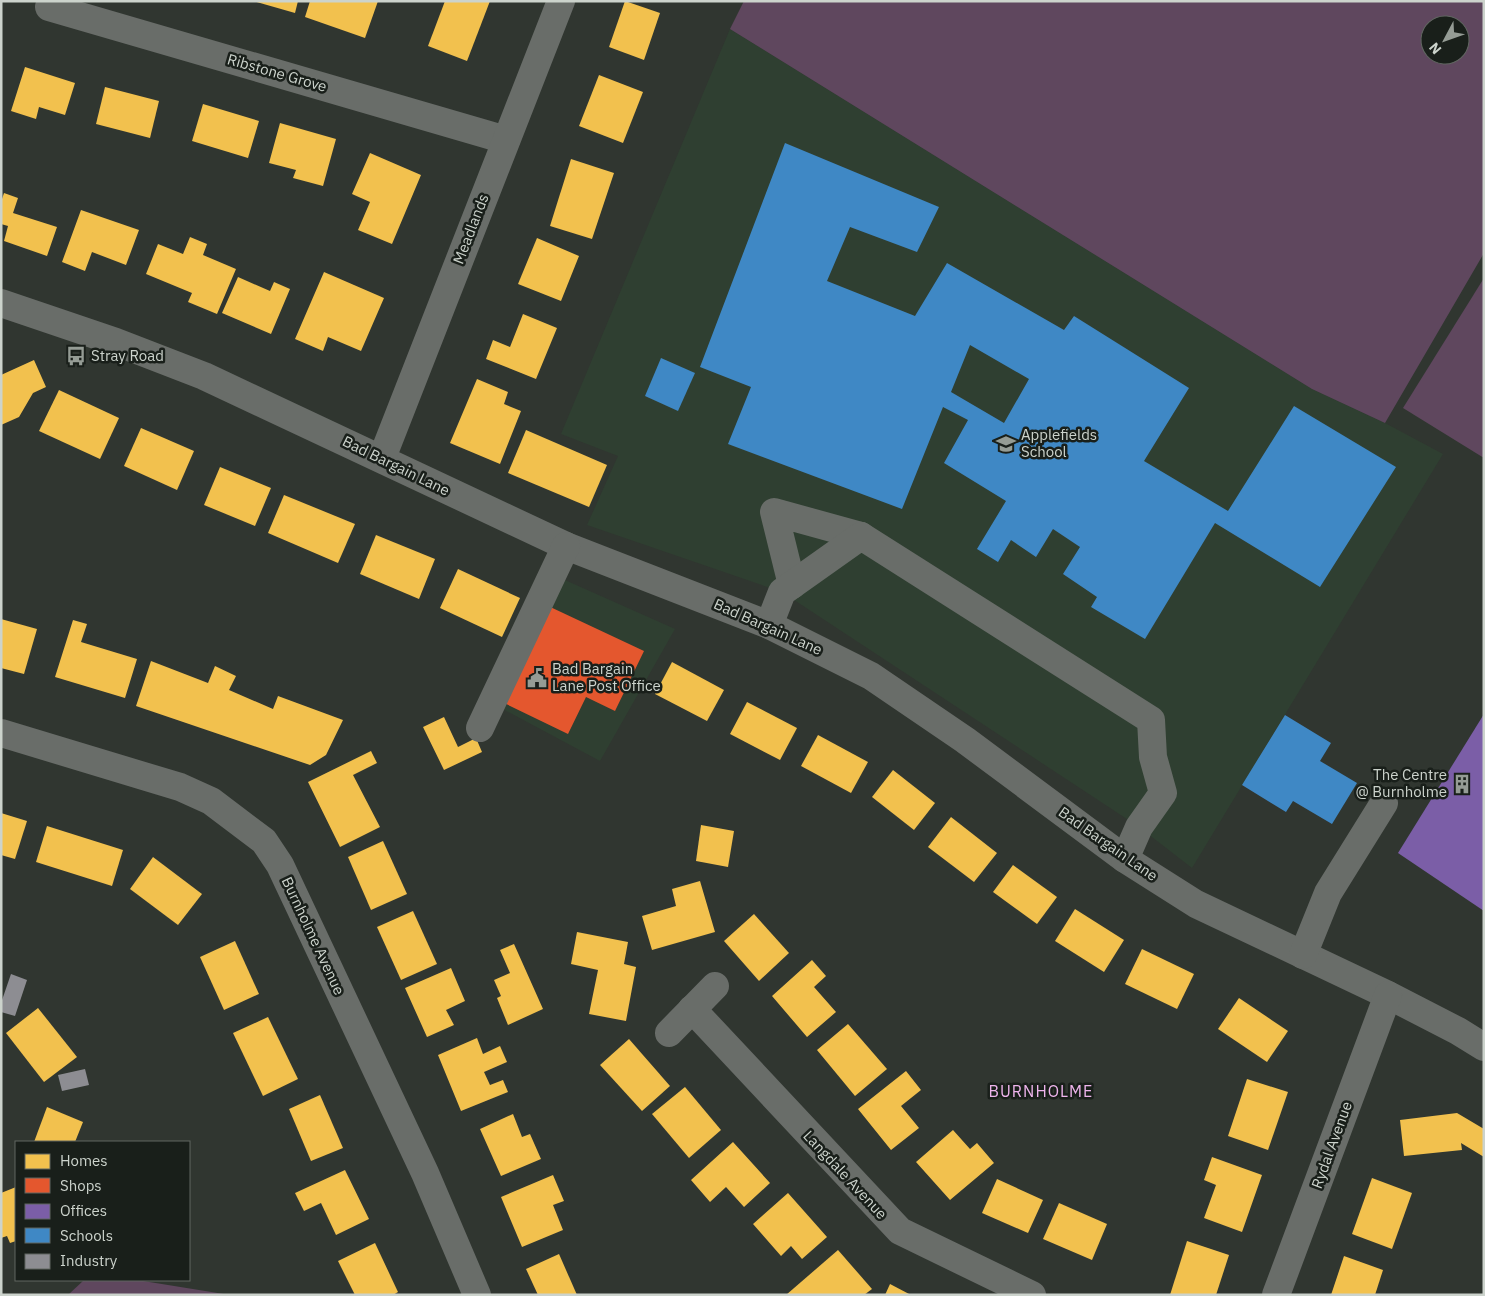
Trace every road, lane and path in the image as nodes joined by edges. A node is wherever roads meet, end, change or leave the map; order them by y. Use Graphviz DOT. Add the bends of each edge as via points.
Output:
graph roads {
  1 [pos="561,1"];
  2 [pos="49,7"];
  3 [pos="506,140"];
  4 [pos="1,303"];
  5 [pos="382,458"];
  6 [pos="862,536"];
  7 [pos="566,546"];
  8 [pos="792,585"];
  9 [pos="769,624"];
  10 [pos="480,728"];
  11 [pos="1,733"];
  12 [pos="1384,802"];
  13 [pos="1125,859"];
  14 [pos="1303,955"];
  15 [pos="715,986"];
  16 [pos="1388,995"];
  17 [pos="692,1009"];
  18 [pos="669,1033"];
  19 [pos="1484,1047"];
  20 [pos="478,1295"];
  21 [pos="1032,1295"];
  22 [pos="1276,1295"];
  1 -- 3 [label="street, Meadlands"];
  2 -- 3 [label="street, Ribstone Grove"];
  3 -- 5 [label="street, Meadlands"];
  4 -- 5 [label="street, Bad Bargain Lane" via="204,376"];
  5 -- 7 [label="street, Bad Bargain Lane"];
  6 -- 8 [label="street"];
  6 -- 8 [label="street" via="774,512"];
  6 -- 13 [label="street" via="1151,720 1153,757 1163,792 1138,827"];
  7 -- 9 [label="street, Bad Bargain Lane"];
  7 -- 10 [label="street"];
  8 -- 9 [label="street" via="782,592"];
  9 -- 13 [label="street, Bad Bargain Lane" via="871,676 966,740"];
  11 -- 20 [label="street, Burnholme Avenue" via="180,787 211,801 264,841 280,865 425,1173"];
  12 -- 14 [label="street" via="1328,893"];
  13 -- 14 [label="street, Bad Bargain Lane" via="1196,904"];
  14 -- 16 [label="street, Bad Bargain Lane"];
  15 -- 17 [label="street"];
  16 -- 19 [label="street, Bad Bargain Lane"];
  16 -- 22 [label="street, Rydal Avenue"];
  17 -- 18 [label="street"];
  17 -- 21 [label="street, Langdale Avenue" via="900,1231"];
}
